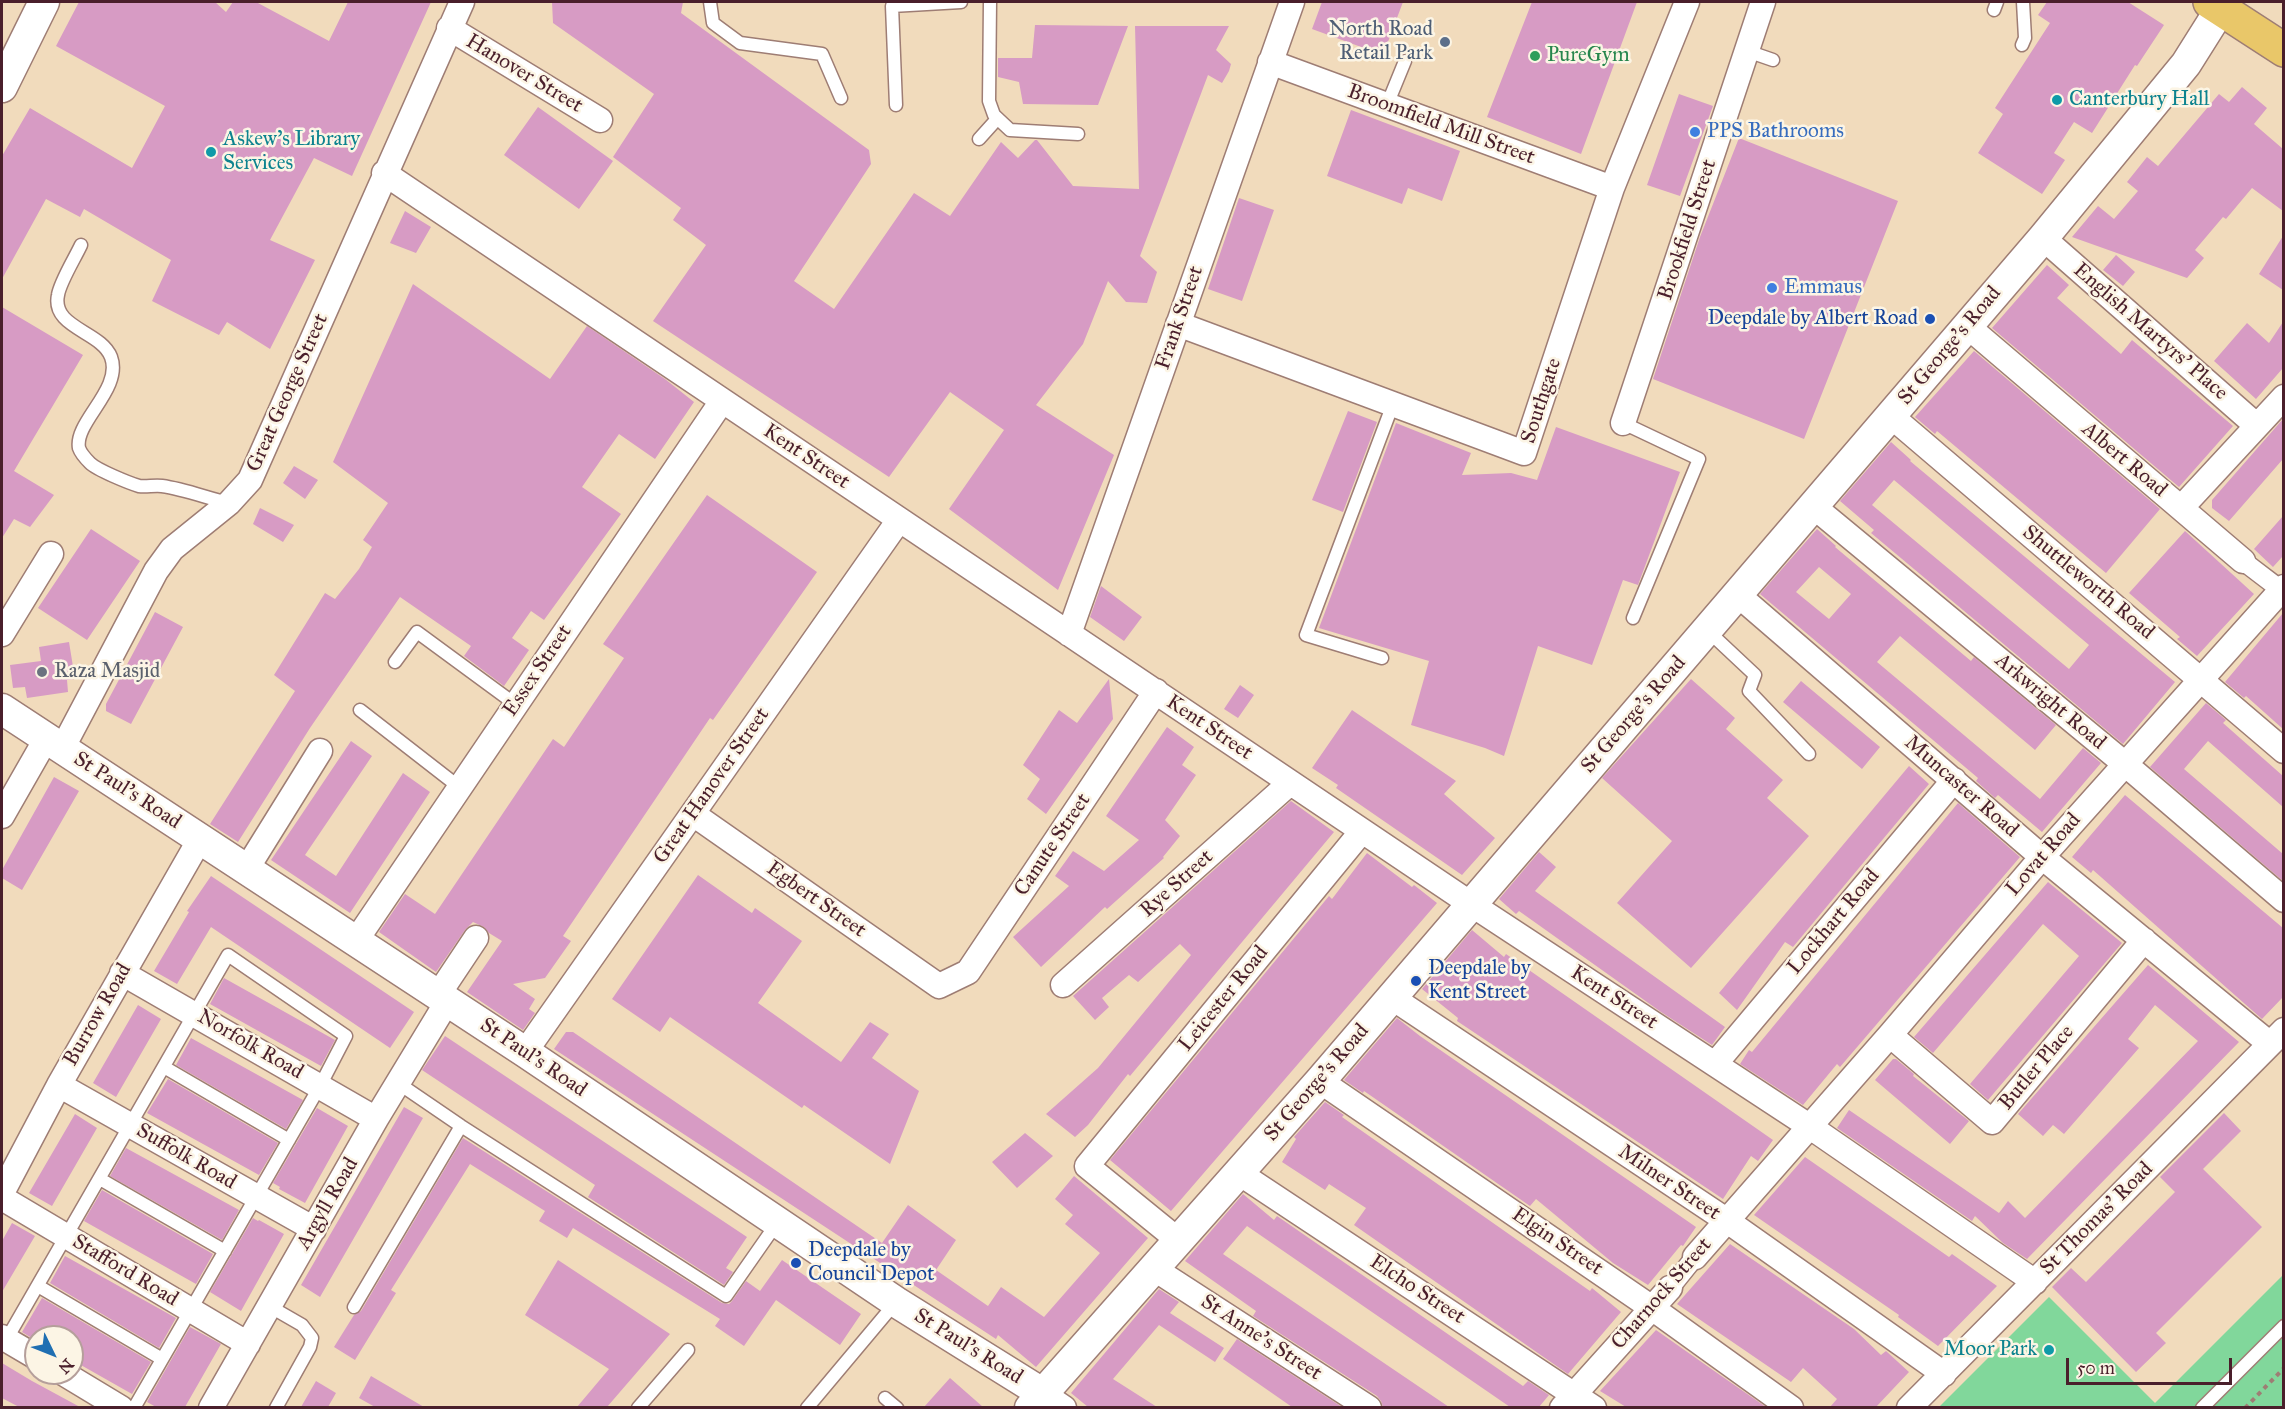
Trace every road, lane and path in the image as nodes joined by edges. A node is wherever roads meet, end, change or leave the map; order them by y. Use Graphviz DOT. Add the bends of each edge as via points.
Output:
graph roads {
  1 [pos="44,2"];
  2 [pos="462,2"];
  3 [pos="710,2"];
  4 [pos="961,2"];
  5 [pos="990,2"];
  6 [pos="1292,2"];
  7 [pos="1687,2"];
  8 [pos="1763,2"];
  9 [pos="2023,2"];
  10 [pos="2219,4"];
  11 [pos="449,28"];
  12 [pos="2022,45"];
  13 [pos="2282,46"];
  14 [pos="1747,51"];
  15 [pos="1773,60"];
  16 [pos="1405,61"];
  17 [pos="1270,62"];
  18 [pos="2,87"];
  19 [pos="841,98"];
  20 [pos="896,105"];
  21 [pos="1387,105"];
  22 [pos="998,119"];
  23 [pos="600,120"];
  24 [pos="1078,134"];
  25 [pos="979,139"];
  26 [pos="384,173"];
  27 [pos="1612,188"];
  28 [pos="2043,238"];
  29 [pos="81,245"];
  30 [pos="1178,324"];
  31 [pos="1966,325"];
  32 [pos="2283,397"];
  33 [pos="722,401"];
  34 [pos="1394,404"];
  35 [pos="1891,416"];
  36 [pos="1623,423"];
  37 [pos="2257,426"];
  38 [pos="229,503"];
  39 [pos="1814,506"];
  40 [pos="2181,508"];
  41 [pos="899,520"];
  42 [pos="51,554"];
  43 [pos="2243,561"];
  44 [pos="2282,590"];
  45 [pos="1738,595"];
  46 [pos="1633,618"];
  47 [pos="1707,630"];
  48 [pos="2,634"];
  49 [pos="1070,634"];
  50 [pos="1382,658"];
  51 [pos="395,662"];
  52 [pos="2201,679"];
  53 [pos="1156,691"];
  54 [pos="515,704"];
  55 [pos="2,709"];
  56 [pos="360,710"];
  57 [pos="54,744"];
  58 [pos="320,751"];
  59 [pos="2283,751"];
  60 [pos="1809,754"];
  61 [pos="2125,764"];
  62 [pos="1954,780"];
  63 [pos="1290,783"];
  64 [pos="459,788"];
  65 [pos="693,814"];
  66 [pos="2,816"];
  67 [pos="1362,831"];
  68 [pos="191,833"];
  69 [pos="2042,857"];
  70 [pos="246,870"];
  71 [pos="2283,900"];
  72 [pos="1471,904"];
  73 [pos="476,939"];
  74 [pos="2144,940"];
  75 [pos="355,942"];
  76 [pos="122,973"];
  77 [pos="1063,985"];
  78 [pos="939,986"];
  79 [pos="1391,997"];
  80 [pos="443,998"];
  81 [pos="194,1013"];
  82 [pos="1890,1035"];
  83 [pos="2277,1037"];
  84 [pos="525,1052"];
  85 [pos="1715,1064"];
  86 [pos="164,1067"];
  87 [pos="1320,1081"];
  88 [pos="398,1083"];
  89 [pos="59,1085"];
  90 [pos="320,1086"];
  91 [pos="376,1119"];
  92 [pos="130,1124"];
  93 [pos="461,1126"];
  94 [pos="1809,1126"];
  95 [pos="289,1140"];
  96 [pos="1239,1173"];
  97 [pos="100,1179"];
  98 [pos="2,1196"];
  99 [pos="256,1197"];
  100 [pos="1726,1220"];
  101 [pos="777,1224"];
  102 [pos="314,1229"];
  103 [pos="66,1237"];
  104 [pos="1178,1240"];
  105 [pos="225,1251"];
  106 [pos="1695,1257"];
  107 [pos="1153,1268"];
  108 [pos="2035,1282"];
  109 [pos="38,1286"];
  110 [pos="1670,1288"];
  111 [pos="896,1302"];
  112 [pos="269,1306"];
  113 [pos="354,1307"];
  114 [pos="1652,1308"];
  115 [pos="190,1310"];
  116 [pos="2283,1326"];
  117 [pos="3,1342"];
  118 [pos="248,1344"];
  119 [pos="688,1350"];
  120 [pos="24,1352"];
  121 [pos="162,1359"];
  122 [pos="2283,1368"];
  123 [pos="1944,1374"];
  124 [pos="83,1385"];
  125 [pos="885,1398"];
  126 [pos="1568,1401"];
  127 [pos="1045,1403"];
  128 [pos="121,1407"];
  129 [pos="134,1407"];
  130 [pos="211,1407"];
  131 [pos="276,1407"];
  132 [pos="638,1407"];
  133 [pos="807,1407"];
  134 [pos="897,1407"];
  135 [pos="1369,1407"];
  136 [pos="1594,1407"];
  137 [pos="1791,1407"];
  138 [pos="1909,1407"];
  139 [pos="2202,1407"];
  140 [pos="2245,1407"];
  1 -- 18 [label="street"];
  2 -- 11 [label="street, Great George Street"];
  3 -- 19 [label="lane" via="713,22 740,43 822,54"];
  4 -- 20 [label="lane" via="892,6"];
  5 -- 22 [label="lane" via="989,101"];
  6 -- 17 [label="street, Frank Street"];
  7 -- 27 [label="street, Southgate"];
  8 -- 14 [label="street, Brookfield Street"];
  9 -- 12 [label="lane"];
  10 -- 13 [label="highway"];
  10 -- 28 [label="street, St George's Road" via="2186,64"];
  11 -- 23 [label="street, Hanover Street"];
  11 -- 26 [label="street, Great George Street"];
  14 -- 15 [label="lane"];
  14 -- 36 [label="street, Brookfield Street"];
  16 -- 21 [label="lane"];
  17 -- 21 [label="street, Broomfield Mill Street"];
  17 -- 30 [label="street, Frank Street"];
  21 -- 27 [label="street, Broomfield Mill Street"];
  22 -- 24 [label="lane" via="1010,130"];
  22 -- 25 [label="lane"];
  26 -- 33 [label="street, Kent Street"];
  26 -- 38 [label="street, Great George Street" via="250,480"];
  27 -- 34 [label="street, Southgate" via="1524,453"];
  28 -- 31 [label="street, St George's Road"];
  28 -- 37 [label="street, English Martyrs' Place"];
  29 -- 38 [label="lane" via="58,295 59,307 63,317 97,338 110,353 113,372 80,437 83,456 93,466 140,486 162,486"];
  30 -- 34 [label="street, Southgate"];
  30 -- 49 [label="street, Frank Street"];
  31 -- 35 [label="street, St George's Road"];
  31 -- 40 [label="street, Albert Road"];
  32 -- 37 [label="street"];
  33 -- 41 [label="street, Kent Street"];
  33 -- 54 [label="street, Essex Street"];
  34 -- 50 [label="lane" via="1306,634"];
  35 -- 39 [label="street, St George's Road"];
  35 -- 52 [label="street, Shuttleworth Road"];
  36 -- 46 [label="lane" via="1700,459"];
  37 -- 40 [label="street"];
  38 -- 57 [label="street, Great George Street" via="165,557"];
  39 -- 45 [label="street, St George's Road"];
  39 -- 61 [label="street, Arkwright Road"];
  40 -- 43 [label="street, Albert Road"];
  41 -- 49 [label="street, Kent Street"];
  41 -- 65 [label="street, Great Hanover Street"];
  42 -- 48 [label="street"];
  43 -- 44 [label="street, Albert Road"];
  44 -- 52 [label="street, Lovat Road"];
  45 -- 47 [label="street, St George's Road"];
  45 -- 62 [label="street, Muncaster Road"];
  47 -- 60 [label="lane" via="1755,675 1749,691"];
  47 -- 72 [label="street, St George's Road"];
  49 -- 53 [label="street, Kent Street"];
  51 -- 54 [label="lane" via="417,632"];
  52 -- 59 [label="street, Shuttleworth Road"];
  52 -- 61 [label="street, Lovat Road"];
  53 -- 63 [label="street, Kent Street"];
  53 -- 78 [label="street, Canute Street" via="968,972"];
  54 -- 64 [label="street, Essex Street"];
  55 -- 57 [label="street, St Paul's Road"];
  56 -- 64 [label="lane"];
  57 -- 66 [label="street, Great George Street"];
  57 -- 68 [label="street, St Paul's Road"];
  58 -- 70 [label="street"];
  61 -- 69 [label="street, Lovat Road"];
  61 -- 71 [label="street, Arkwright Road"];
  62 -- 69 [label="street, Muncaster Road"];
  62 -- 85 [label="street, Lockhart Road"];
  63 -- 67 [label="street, Kent Street"];
  63 -- 77 [label="street, Rye Street"];
  64 -- 75 [label="street, Essex Street"];
  65 -- 78 [label="street, Egbert Street"];
  65 -- 84 [label="street, Great Hanover Street"];
  67 -- 72 [label="street, Kent Street"];
  67 -- 104 [label="street, Leicester Road" via="1087,1166"];
  68 -- 70 [label="street, St Paul's Road"];
  68 -- 76 [label="street, Burrow Road"];
  69 -- 74 [label="street, Muncaster Road"];
  69 -- 82 [label="street, Lovat Road"];
  70 -- 75 [label="street, St Paul's Road"];
  72 -- 79 [label="street, St George's Road"];
  72 -- 85 [label="street, Kent Street"];
  73 -- 80 [label="street, Argyll Road"];
  74 -- 82 [label="street, Butler Place" via="1992,1122"];
  74 -- 83 [label="street, Muncaster Road"];
  75 -- 80 [label="street, St Paul's Road"];
  76 -- 81 [label="street, Norfolk Road"];
  76 -- 89 [label="street, Burrow Road"];
  79 -- 87 [label="street, St George's Road"];
  79 -- 100 [label="street, Milner Street"];
  80 -- 84 [label="street, St Paul's Road"];
  80 -- 88 [label="street, Argyll Road"];
  81 -- 86 [label="lane"];
  81 -- 90 [label="street, Norfolk Road"];
  81 -- 90 [label="lane" via="228,955 346,1035"];
  82 -- 94 [label="street, Lovat Road"];
  83 -- 108 [label="street, St Thomas' Road"];
  84 -- 101 [label="street, St Paul's Road"];
  85 -- 94 [label="street, Kent Street"];
  86 -- 92 [label="lane"];
  86 -- 95 [label="lane"];
  87 -- 96 [label="street, St George's Road"];
  87 -- 114 [label="street, Elgin Street"];
  88 -- 91 [label="street, Argyll Road"];
  88 -- 93 [label="lane"];
  89 -- 92 [label="street, Suffolk Road"];
  89 -- 98 [label="street, Burrow Road"];
  90 -- 91 [label="street, Norfolk Road"];
  90 -- 95 [label="lane"];
  91 -- 102 [label="street, Argyll Road"];
  92 -- 97 [label="lane"];
  92 -- 99 [label="street, Suffolk Road"];
  93 -- 101 [label="lane" via="726,1296"];
  93 -- 113 [label="lane"];
  94 -- 100 [label="street, Charnock Street"];
  94 -- 108 [label="street, Kent Street"];
  95 -- 99 [label="lane"];
  96 -- 104 [label="street, St George's Road"];
  96 -- 126 [label="street, Elcho Street"];
  97 -- 103 [label="lane"];
  97 -- 105 [label="lane"];
  98 -- 103 [label="street, Stafford Road"];
  99 -- 102 [label="street, Suffolk Road"];
  99 -- 105 [label="lane"];
  100 -- 106 [label="street, Charnock Street"];
  100 -- 123 [label="street, Milner Street"];
  101 -- 111 [label="street, St Paul's Road"];
  102 -- 112 [label="street, Argyll Road"];
  103 -- 109 [label="lane"];
  103 -- 115 [label="street, Stafford Road"];
  104 -- 107 [label="street, St George's Road"];
  105 -- 115 [label="lane"];
  106 -- 110 [label="street, Charnock Street"];
  107 -- 127 [label="street, St George's Road"];
  107 -- 135 [label="street, St Anne's Street"];
  108 -- 123 [label="street, St Thomas' Road"];
  109 -- 117 [label="lane"];
  109 -- 121 [label="lane"];
  110 -- 114 [label="street, Charnock Street"];
  111 -- 127 [label="street, St Paul's Road"];
  111 -- 133 [label="lane"];
  112 -- 118 [label="street, Argyll Road"];
  112 -- 131 [label="lane" via="302,1325 312,1338"];
  114 -- 126 [label="street, Charnock Street"];
  114 -- 137 [label="street, Elgin Street"];
  115 -- 118 [label="street, Stafford Road"];
  115 -- 121 [label="lane"];
  116 -- 139 [label="lane"];
  117 -- 120 [label="street"];
  118 -- 130 [label="street, Argyll Road"];
  119 -- 132 [label="lane"];
  121 -- 129 [label="lane"];
  122 -- 140 [label="path"];
  123 -- 138 [label="street, St Thomas' Road"];
  124 -- 128 [label="street"];
  125 -- 134 [label="lane"];
  126 -- 136 [label="street, Elcho Street"];
}
